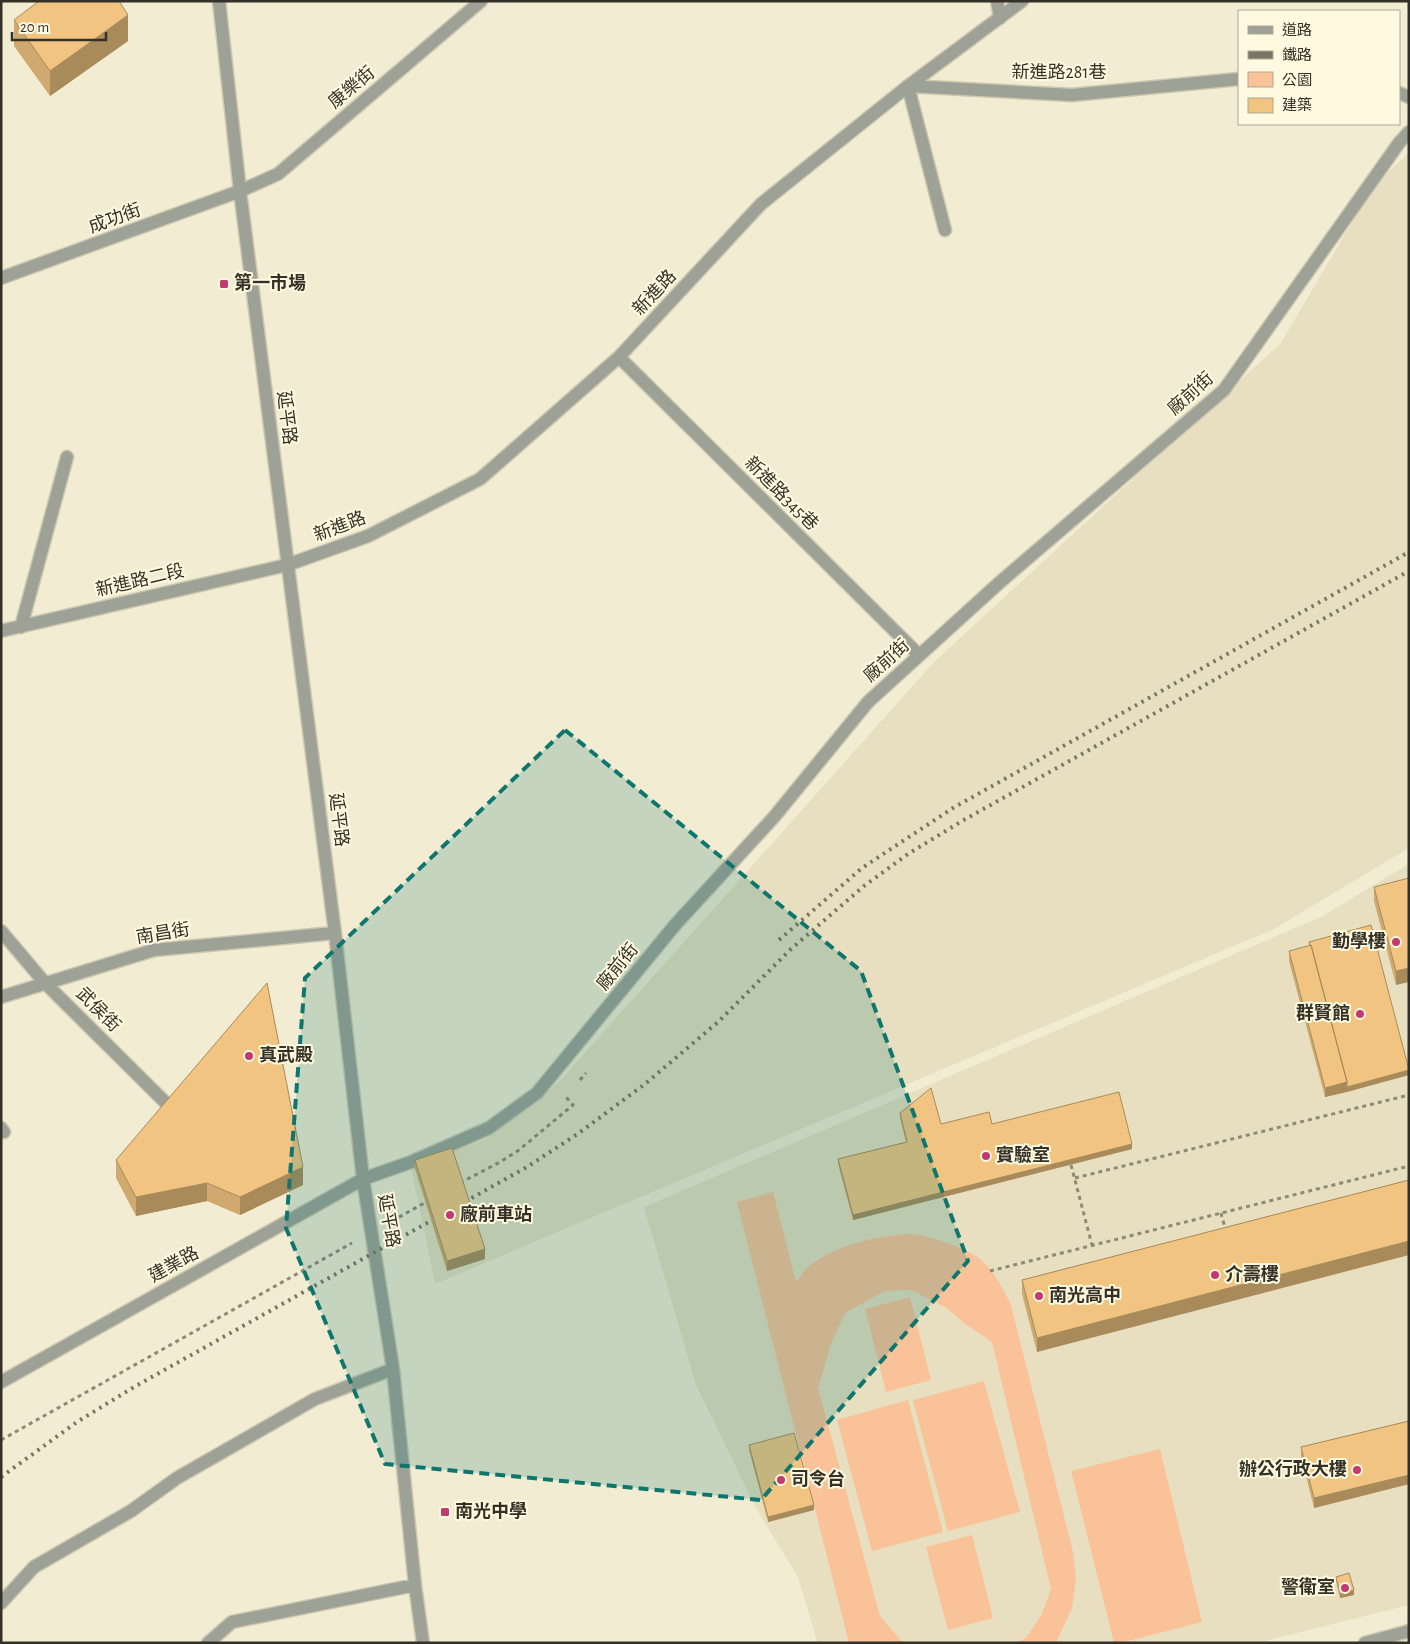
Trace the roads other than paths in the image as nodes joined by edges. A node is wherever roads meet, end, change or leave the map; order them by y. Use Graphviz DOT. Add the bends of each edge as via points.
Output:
graph roads {
  1 [pos="219,1"];
  2 [pos="481,1"];
  3 [pos="998,1"];
  4 [pos="1022,1"];
  5 [pos="1000,18"];
  6 [pos="1238,80"];
  7 [pos="908,86"];
  8 [pos="1409,132"];
  9 [pos="240,191"];
  10 [pos="945,230"];
  11 [pos="1,278"];
  12 [pos="618,357"];
  13 [pos="67,457"];
  14 [pos="287,565"];
  15 [pos="21,627"];
  16 [pos="1,631"];
  17 [pos="919,655"];
  18 [pos="1,931"];
  19 [pos="335,933"];
  20 [pos="45,983"];
  21 [pos="1,996"];
  22 [pos="174,1111"];
  23 [pos="363,1179"];
  24 [pos="393,1369"];
  25 [pos="1,1382"];
  26 [pos="415,1585"];
  27 [pos="1,1603"];
  28 [pos="1409,1631"];
  29 [pos="208,1643"];
  30 [pos="423,1643"];
  31 [pos="1365,1643"];
  1 -- 9 [label="street, 延平路"];
  2 -- 9 [label="street, 康樂街" via="278,174"];
  3 -- 5 [label="street"];
  4 -- 5 [label="street, 新進路"];
  5 -- 7 [label="street, 新進路"];
  6 -- 7 [label="street, 新進路281巷" via="1072,95"];
  7 -- 10 [label="street"];
  7 -- 12 [label="street, 新進路" via="761,204"];
  8 -- 17 [label="street, 廠前街" via="1224,390 999,582"];
  9 -- 11 [label="street, 成功街"];
  9 -- 14 [label="street, 延平路"];
  12 -- 14 [label="street, 新進路" via="480,479 368,536"];
  12 -- 17 [label="street, 新進路345巷"];
  13 -- 15 [label="street"];
  14 -- 15 [label="street, 新進路二段"];
  14 -- 19 [label="street, 延平路"];
  15 -- 16 [label="street, 新進路二段"];
  17 -- 23 [label="street, 廠前街" via="868,702 774,817 675,925 537,1093 489,1128"];
  18 -- 20 [label="street, 武侯街"];
  19 -- 20 [label="street, 南昌街" via="154,950"];
  19 -- 23 [label="street, 延平路"];
  20 -- 21 [label="street, 南昌街"];
  20 -- 22 [label="street, 武侯街"];
  23 -- 24 [label="street, 延平路"];
  23 -- 25 [label="street, 建業路"];
  24 -- 26 [label="street, 延平路"];
  24 -- 27 [label="street" via="315,1399 177,1478 130,1511 34,1568"];
  26 -- 29 [label="street" via="232,1622"];
  26 -- 30 [label="street, 延平路"];
  28 -- 31 [label="street"];
}
